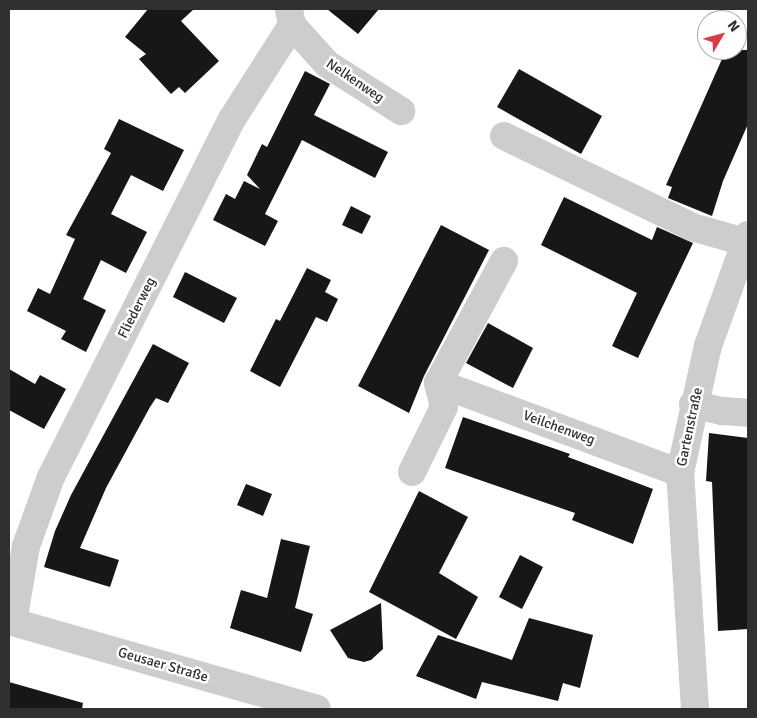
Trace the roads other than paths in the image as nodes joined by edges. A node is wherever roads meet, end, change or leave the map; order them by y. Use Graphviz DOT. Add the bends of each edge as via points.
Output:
graph roads {
  1 [pos="291,17"];
  2 [pos="401,111"];
  3 [pos="504,136"];
  4 [pos="747,238"];
  5 [pos="504,261"];
  6 [pos="438,383"];
  7 [pos="694,404"];
  8 [pos="748,413"];
  9 [pos="412,472"];
  10 [pos="680,473"];
  11 [pos="11,622"];
  12 [pos="317,709"];
  13 [pos="695,709"];
  1 -- 2 [label="street, Nelkenweg" via="326,64"];
  1 -- 11 [label="street, Fliederweg" via="232,119 51,477 26,546"];
  3 -- 4 [label="street, Gartenstraße" via="692,227"];
  4 -- 7 [label="street, Gartenstraße" via="708,346"];
  5 -- 6 [label="street"];
  6 -- 9 [label="street" via="444,407"];
  6 -- 10 [label="street, Veilchenweg"];
  7 -- 8 [label="street"];
  7 -- 10 [label="street, Gartenstraße"];
  10 -- 13 [label="street, Gartenstraße"];
  11 -- 12 [label="street, Geusaer Straße"];
}
